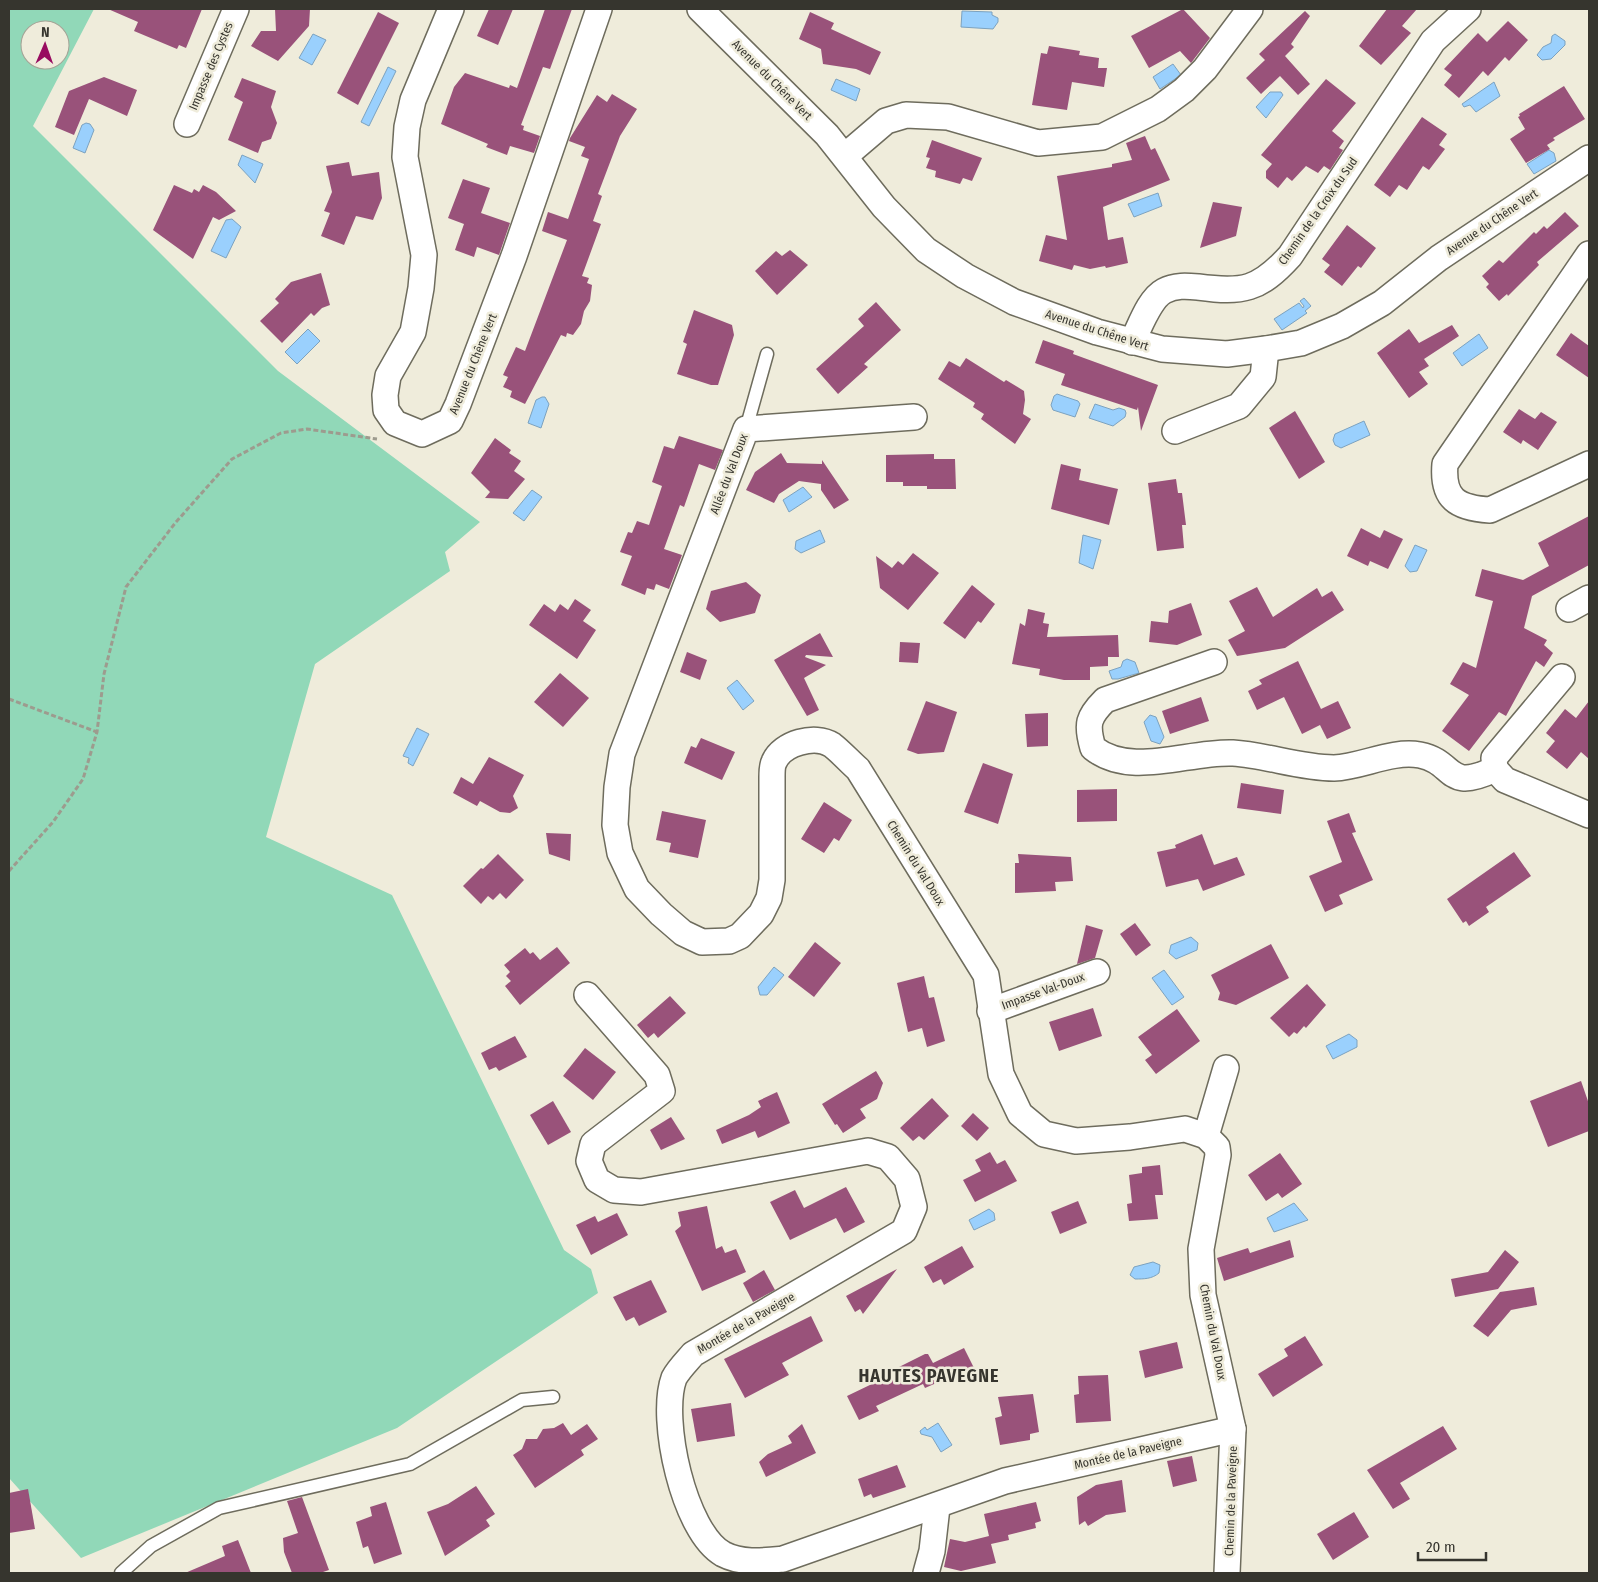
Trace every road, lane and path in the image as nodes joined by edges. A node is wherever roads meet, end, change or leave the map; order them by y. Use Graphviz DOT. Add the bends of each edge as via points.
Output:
graph roads {
  1 [pos="236,9"];
  2 [pos="451,9"];
  3 [pos="599,9"];
  4 [pos="700,9"];
  5 [pos="1250,9"];
  6 [pos="1468,9"];
  7 [pos="187,124"];
  8 [pos="845,156"];
  9 [pos="1589,158"];
  10 [pos="1589,254"];
  11 [pos="1132,342"];
  12 [pos="1266,349"];
  13 [pos="767,354"];
  14 [pos="914,417"];
  15 [pos="395,423"];
  16 [pos="746,429"];
  17 [pos="1175,431"];
  18 [pos="1589,464"];
  19 [pos="662,648"];
  20 [pos="1214,662"];
  21 [pos="1562,677"];
  22 [pos="9,699"];
  23 [pos="97,732"];
  24 [pos="1494,770"];
  25 [pos="1589,815"];
  26 [pos="9,871"];
  27 [pos="1097,972"];
  28 [pos="587,996"];
  29 [pos="990,1011"];
  30 [pos="1226,1068"];
  31 [pos="1206,1136"];
  32 [pos="553,1396"];
  33 [pos="1233,1429"];
  34 [pos="937,1507"];
  35 [pos="121,1573"];
  36 [pos="926,1573"];
  37 [pos="1227,1573"];
  1 -- 7 [label="street, Impasse des Cystes"];
  2 -- 15 [label="street" via="413,100 407,127 405,157 424,255 413,332 388,376 386,410"];
  3 -- 15 [label="street, Avenue du Chêne Vert" via="514,256 450,421 422,434"];
  4 -- 8 [label="street, Avenue du Chêne Vert"];
  5 -- 8 [label="street" via="1205,69 1184,90 1158,109 1102,138 1038,143 948,117 906,115 886,121"];
  6 -- 11 [label="street, Chemin de la Croix du Sud" via="1433,41 1290,256 1274,273 1254,286 1236,289 1182,285 1163,291 1151,305"];
  8 -- 11 [label="street, Avenue du Chêne Vert" via="884,207 926,250 965,276 1014,302"];
  9 -- 12 [label="street, Avenue du Chêne Vert" via="1440,258 1382,303 1309,340"];
  10 -- 18 [label="street" via="1444,464 1443,480 1448,494 1458,502 1472,509 1490,510"];
  11 -- 12 [label="street, Avenue du Chêne Vert" via="1162,349 1227,354"];
  12 -- 17 [label="street" via="1263,377 1239,406"];
  13 -- 16 [label="lane"];
  14 -- 16 [label="street, Allée du Val Doux"];
  15 -- 23 [label="path" via="387,437 373,440 307,429 281,433 232,459 176,522 126,588 104,674"];
  16 -- 19 [label="street, Allée du Val Doux"];
  19 -- 29 [label="street, Chemin du Val Doux" via="622,754 617,787 615,825 620,853 637,889 683,933 702,942 719,942 740,936 757,920 769,898 774,762 783,750 793,744 819,740 832,745 858,769 986,975"];
  20 -- 24 [label="street" via="1105,700 1088,723 1093,748 1104,757 1126,761 1160,761 1231,753 1335,768 1420,755 1456,777 1471,778"];
  21 -- 24 [label="street" via="1494,758"];
  22 -- 23 [label="path"];
  23 -- 26 [label="path" via="83,778 53,822"];
  24 -- 25 [label="street" via="1504,780"];
  27 -- 29 [label="street, Impasse Val-Doux"];
  28 -- 34 [label="street, Montée de la Paveigne" via="657,1075 662,1091 594,1144 588,1161 597,1180 614,1190 640,1192 868,1151 888,1157 907,1179 914,1207 904,1232 693,1354 675,1377 669,1407 670,1437 692,1515 706,1540 724,1554 749,1561 783,1559"];
  29 -- 31 [label="street, Chemin du Val Doux" via="1001,1074 1020,1114 1044,1134 1076,1141 1130,1138 1185,1129"];
  30 -- 31 [label="street"];
  31 -- 33 [label="street, Chemin du Val Doux" via="1216,1147 1218,1155 1201,1248 1203,1295"];
  32 -- 35 [label="lane" via="522,1400 410,1464 219,1508 151,1546"];
  33 -- 34 [label="street, Montée de la Paveigne" via="1005,1481"];
  33 -- 37 [label="street, Chemin de la Paveigne"];
  34 -- 36 [label="street"];
}
